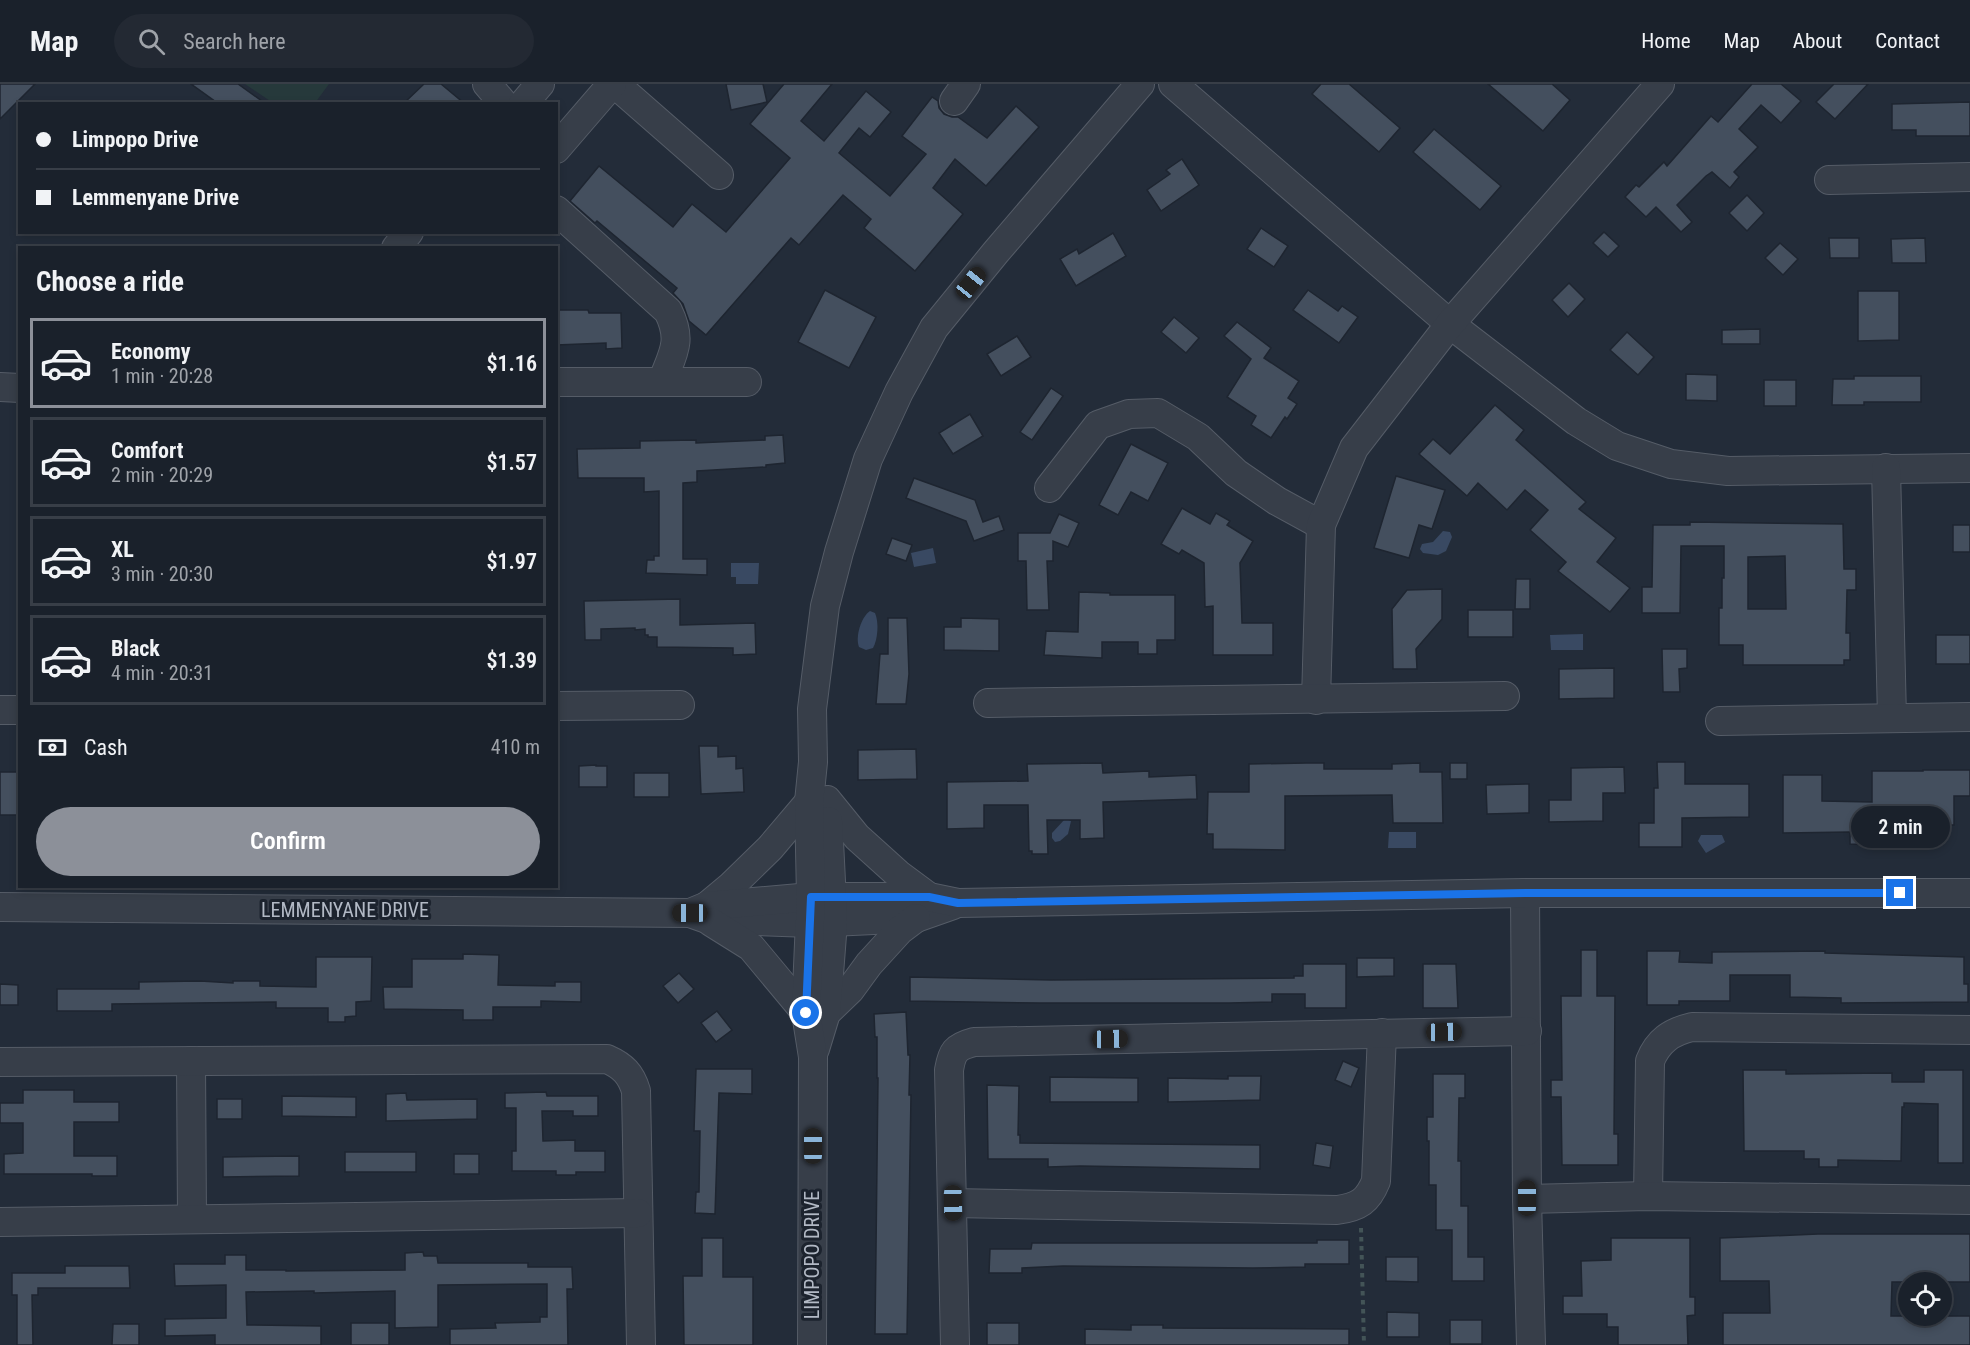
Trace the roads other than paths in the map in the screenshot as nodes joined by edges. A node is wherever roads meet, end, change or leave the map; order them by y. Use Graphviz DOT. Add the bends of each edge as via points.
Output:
graph roads {
  1 [pos="487,84"];
  2 [pos="540,84"];
  3 [pos="614,84"];
  4 [pos="1140,84"];
  5 [pos="1173,84"];
  6 [pos="1660,84"];
  7 [pos="502,102"];
  8 [pos="525,102"];
  9 [pos="558,147"];
  10 [pos="719,175"];
  11 [pos="1970,177"];
  12 [pos="1829,180"];
  13 [pos="558,212"];
  14 [pos="407,234"];
  15 [pos="398,246"];
  16 [pos="1450,324"];
  17 [pos="558,382"];
  18 [pos="662,382"];
  19 [pos="747,382"];
  20 [pos="0,387"];
  21 [pos="18,388"];
  22 [pos="1886,468"];
  23 [pos="1970,468"];
  24 [pos="1049,488"];
  25 [pos="1321,525"];
  26 [pos="1504,696"];
  27 [pos="1316,700"];
  28 [pos="988,703"];
  29 [pos="680,705"];
  30 [pos="558,706"];
  31 [pos="0,710"];
  32 [pos="18,710"];
  33 [pos="1970,717"];
  34 [pos="1892,718"];
  35 [pos="1720,720"];
  36 [pos="818,801"];
  37 [pos="1525,893"];
  38 [pos="1970,893"];
  39 [pos="923,907"];
  40 [pos="0,908"];
  41 [pos="822,910"];
  42 [pos="701,913"];
  43 [pos="816,1013"];
  44 [pos="1970,1030"];
  45 [pos="1527,1031"];
  46 [pos="1383,1033"];
  47 [pos="191,1061"];
  48 [pos="0,1062"];
  49 [pos="1648,1196"];
  50 [pos="1527,1198"];
  51 [pos="1970,1200"];
  52 [pos="953,1203"];
  53 [pos="638,1213"];
  54 [pos="192,1219"];
  55 [pos="0,1222"];
  56 [pos="640,1345"];
  57 [pos="812,1345"];
  58 [pos="955,1345"];
  59 [pos="1531,1345"];
  1 -- 7 [label="street"];
  2 -- 8 [label="street"];
  3 -- 9 [label="street"];
  3 -- 10 [label="street"];
  4 -- 36 [label="street, LIMPOPO DRIVE" via="934,328 868,459 825,606 812,709"];
  5 -- 16 [label="street"];
  6 -- 16 [label="street"];
  11 -- 12 [label="street"];
  13 -- 18 [label="street" via="668,311 676,327 676,344"];
  14 -- 15 [label="street"];
  16 -- 22 [label="street" via="1576,421 1617,446 1671,464 1728,471"];
  16 -- 25 [label="street" via="1354,448"];
  17 -- 18 [label="street"];
  18 -- 19 [label="street"];
  20 -- 21 [label="street"];
  22 -- 23 [label="street"];
  22 -- 34 [label="street"];
  24 -- 25 [label="street" via="1098,425 1129,414 1158,413 1198,437 1236,473"];
  25 -- 27 [label="street"];
  26 -- 27 [label="street"];
  27 -- 28 [label="street"];
  29 -- 30 [label="street"];
  31 -- 32 [label="street"];
  33 -- 34 [label="street"];
  34 -- 35 [label="street"];
  36 -- 39 [label="street" via="898,874"];
  36 -- 41 [label="street, LIMPOPO DRIVE"];
  36 -- 42 [label="street"];
  37 -- 38 [label="street"];
  37 -- 39 [label="street" via="958,903"];
  37 -- 45 [label="street"];
  39 -- 41 [label="street, LEMMENYANE DRIVE"];
  39 -- 43 [label="street" via="850,990"];
  40 -- 42 [label="street, LEMMENYANE DRIVE"];
  41 -- 42 [label="street, LEMMENYANE DRIVE"];
  41 -- 43 [label="street, LIMPOPO DRIVE"];
  42 -- 43 [label="street" via="751,947"];
  43 -- 57 [label="street, LIMPOPO DRIVE"];
  44 -- 49 [label="street" via="1677,1030 1655,1048 1650,1061"];
  45 -- 46 [label="street"];
  45 -- 50 [label="street"];
  46 -- 52 [label="street" via="963,1045 955,1051 949,1070"];
  46 -- 52 [label="street" via="1376,1181 1371,1195 1361,1203 1337,1210"];
  47 -- 48 [label="street"];
  47 -- 53 [label="street" via="606,1059 627,1072 636,1091"];
  47 -- 54 [label="street"];
  49 -- 50 [label="street"];
  49 -- 51 [label="street"];
  50 -- 59 [label="street"];
  52 -- 58 [label="street"];
  53 -- 54 [label="street"];
  53 -- 56 [label="street"];
  54 -- 55 [label="street"];
}
